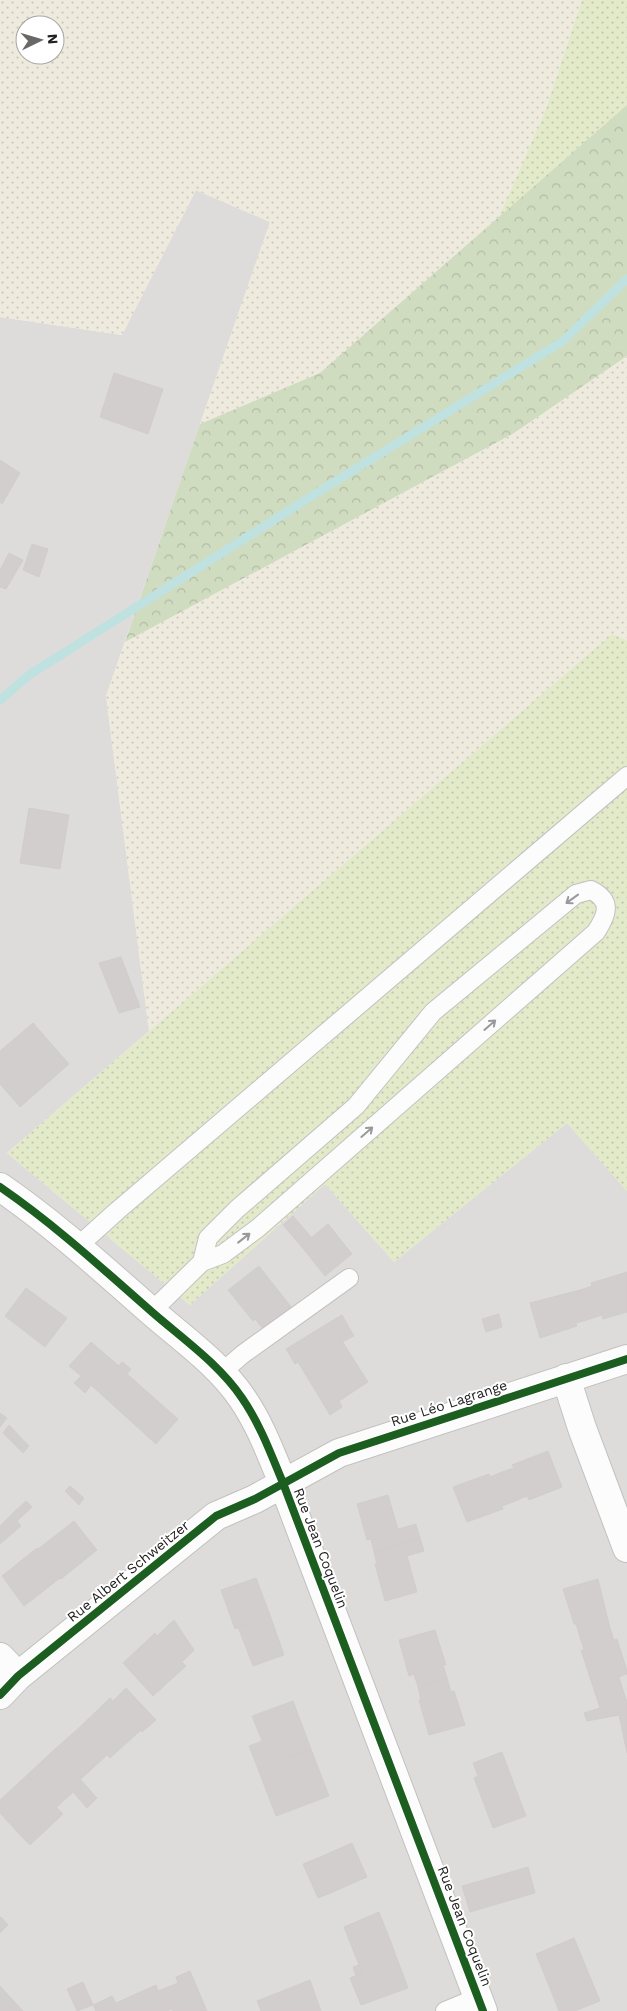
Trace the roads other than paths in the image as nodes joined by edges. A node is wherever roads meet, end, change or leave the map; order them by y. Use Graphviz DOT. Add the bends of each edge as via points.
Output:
graph roads {
  1 [pos="627,776"];
  2 [pos="0,1187"];
  3 [pos="77,1247"];
  4 [pos="202,1262"];
  5 [pos="349,1278"];
  6 [pos="152,1312"];
  7 [pos="627,1359"];
  8 [pos="221,1373"];
  9 [pos="566,1378"];
  10 [pos="283,1483"];
  11 [pos="627,1548"];
  12 [pos="0,1657"];
  13 [pos="9,1686"];
  14 [pos="481,2004"];
  15 [pos="445,2011"];
  1 -- 3 [label="lane"];
  2 -- 3 [label="street, Rue Jean Coquelin"];
  3 -- 6 [label="street, Rue Jean Coquelin"];
  4 -- 4 [label="lane, one-way" via="223,1254 258,1228 596,932 606,917 601,895 591,890 576,894 433,1012 356,1106 236,1209 208,1238"];
  4 -- 6 [label="lane"];
  5 -- 8 [label="lane"];
  6 -- 8 [label="street, Rue Jean Coquelin"];
  7 -- 9 [label="street, Rue Léo Lagrange"];
  8 -- 10 [label="street, Rue Jean Coquelin" via="242,1398 264,1436"];
  9 -- 10 [label="street, Rue Léo Lagrange" via="339,1452"];
  9 -- 11 [label="street"];
  10 -- 13 [label="street, Rue Albert Schweitzer" via="216,1516"];
  10 -- 14 [label="street, Rue Jean Coquelin"];
  12 -- 13 [label="street"];
  14 -- 15 [label="lane"];
}
